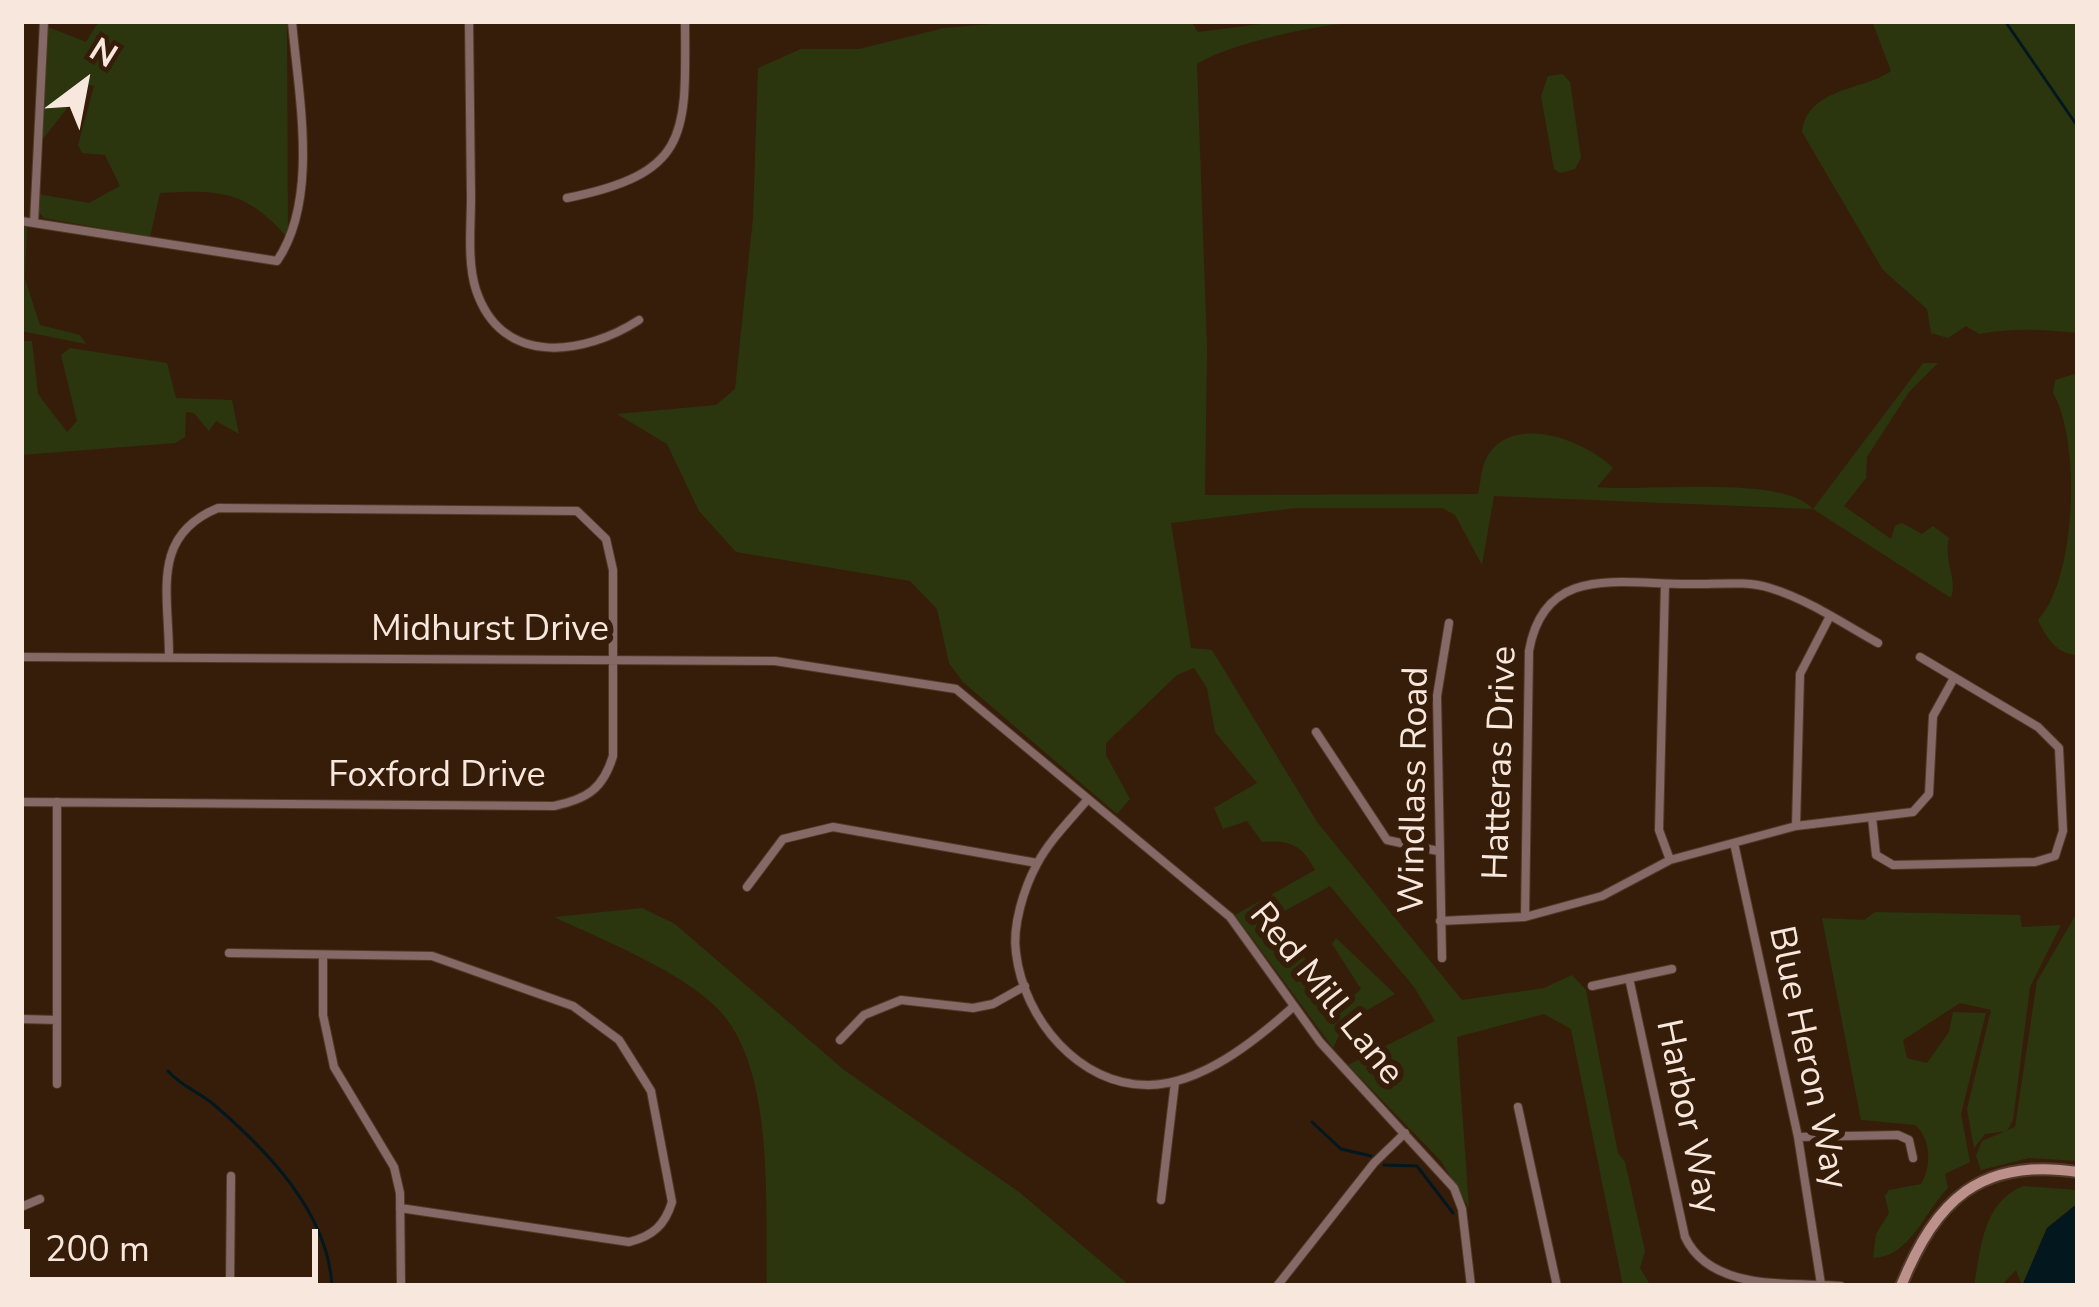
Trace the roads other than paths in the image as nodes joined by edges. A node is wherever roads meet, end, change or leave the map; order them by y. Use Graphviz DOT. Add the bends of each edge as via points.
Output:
graph roads {
  1 [pos="44,21"];
  2 [pos="292,21"];
  3 [pos="469,21"];
  4 [pos="685,21"];
  5 [pos="566,198"];
  6 [pos="21,220"];
  7 [pos="34,223"];
  8 [pos="639,320"];
  9 [pos="1665,584"];
  10 [pos="1830,616"];
  11 [pos="1449,623"];
  12 [pos="1877,643"];
  13 [pos="169,656"];
  14 [pos="21,657"];
  15 [pos="1920,657"];
  16 [pos="613,658"];
  17 [pos="1954,678"];
  18 [pos="956,689"];
  19 [pos="1316,732"];
  20 [pos="1088,799"];
  21 [pos="21,802"];
  22 [pos="57,802"];
  23 [pos="1872,817"];
  24 [pos="1796,826"];
  25 [pos="1734,843"];
  26 [pos="1438,851"];
  27 [pos="1670,860"];
  28 [pos="1037,863"];
  29 [pos="747,887"];
  30 [pos="1525,917"];
  31 [pos="1440,921"];
  32 [pos="229,953"];
  33 [pos="323,955"];
  34 [pos="1442,958"];
  35 [pos="1672,969"];
  36 [pos="1629,978"];
  37 [pos="1025,986"];
  38 [pos="1592,986"];
  39 [pos="1293,1007"];
  40 [pos="21,1019"];
  41 [pos="57,1020"];
  42 [pos="840,1040"];
  43 [pos="1175,1082"];
  44 [pos="58,1084"];
  45 [pos="1518,1107"];
  46 [pos="1406,1133"];
  47 [pos="1798,1137"];
  48 [pos="1913,1158"];
  49 [pos="2078,1172"];
  50 [pos="231,1176"];
  51 [pos="40,1198"];
  52 [pos="1161,1200"];
  53 [pos="21,1207"];
  54 [pos="400,1208"];
  55 [pos="1821,1285"];
  56 [pos="230,1286"];
  57 [pos="401,1286"];
  58 [pos="1277,1286"];
  59 [pos="1471,1286"];
  60 [pos="1558,1286"];
  61 [pos="1841,1286"];
  62 [pos="1901,1286"];
  1 -- 7 [label="street"];
  2 -- 7 [label="street" via="301,139 296,233 277,261"];
  3 -- 8 [label="street" via="471,251 481,300 506,330 557,350 590,346"];
  4 -- 5 [label="street" via="678,135 657,166 628,184"];
  6 -- 7 [label="street"];
  9 -- 10 [label="street, Hatteras Drive" via="1763,585"];
  9 -- 27 [label="street" via="1659,830"];
  9 -- 30 [label="street, Hatteras Drive" via="1575,587 1534,624"];
  10 -- 12 [label="street, Hatteras Drive"];
  10 -- 24 [label="street" via="1800,674"];
  11 -- 26 [label="street, Windlass Road" via="1437,696"];
  13 -- 14 [label="street, Midhurst Drive"];
  13 -- 16 [label="street, Midhurst Drive"];
  13 -- 16 [label="street, Foxford Drive" via="168,551 189,520 218,508 549,509 577,512 606,538"];
  15 -- 17 [label="street"];
  16 -- 18 [label="street, Midhurst Drive" via="775,661"];
  16 -- 22 [label="street, Foxford Drive" via="613,756 600,785 576,802"];
  17 -- 23 [label="street" via="1933,716 1929,794 1906,815"];
  17 -- 23 [label="street" via="2059,748 2058,852 2036,862 1888,864 1876,855"];
  18 -- 20 [label="street, Red Mill Lane"];
  19 -- 26 [label="street" via="1388,839"];
  20 -- 28 [label="street"];
  20 -- 39 [label="street, Red Mill Lane" via="1230,917"];
  21 -- 22 [label="street, Foxford Drive"];
  22 -- 41 [label="street"];
  23 -- 24 [label="street"];
  24 -- 25 [label="street"];
  25 -- 27 [label="street"];
  25 -- 47 [label="street, Blue Heron Way"];
  26 -- 31 [label="street, Windlass Road"];
  27 -- 30 [label="street" via="1603,896"];
  28 -- 29 [label="street" via="833,827 783,839"];
  28 -- 37 [label="street" via="1015,951"];
  30 -- 31 [label="street"];
  31 -- 34 [label="street, Windlass Road"];
  32 -- 33 [label="street"];
  33 -- 54 [label="street" via="326,1042 394,1168"];
  33 -- 54 [label="street" via="432,956 574,1006 619,1040 651,1091 672,1202 645,1238"];
  35 -- 36 [label="street"];
  36 -- 38 [label="street"];
  36 -- 55 [label="street, Harbor Way" via="1692,1251 1727,1276"];
  37 -- 42 [label="street" via="973,1008 901,1000 864,1015"];
  37 -- 43 [label="street" via="1070,1058 1112,1078"];
  39 -- 43 [label="street" via="1210,1067"];
  39 -- 46 [label="street, Red Mill Lane"];
  40 -- 41 [label="street"];
  41 -- 44 [label="street"];
  43 -- 52 [label="street"];
  45 -- 60 [label="street"];
  46 -- 58 [label="street"];
  46 -- 59 [label="street, Red Mill Lane" via="1454,1188"];
  47 -- 48 [label="street" via="1887,1132 1909,1140"];
  47 -- 55 [label="street, Blue Heron Way"];
  49 -- 62 [label="street" via="2025,1168 1967,1189 1926,1230"];
  50 -- 56 [label="street"];
  51 -- 53 [label="street"];
  54 -- 57 [label="street"];
  55 -- 61 [label="street, Harbor Way"];
}
